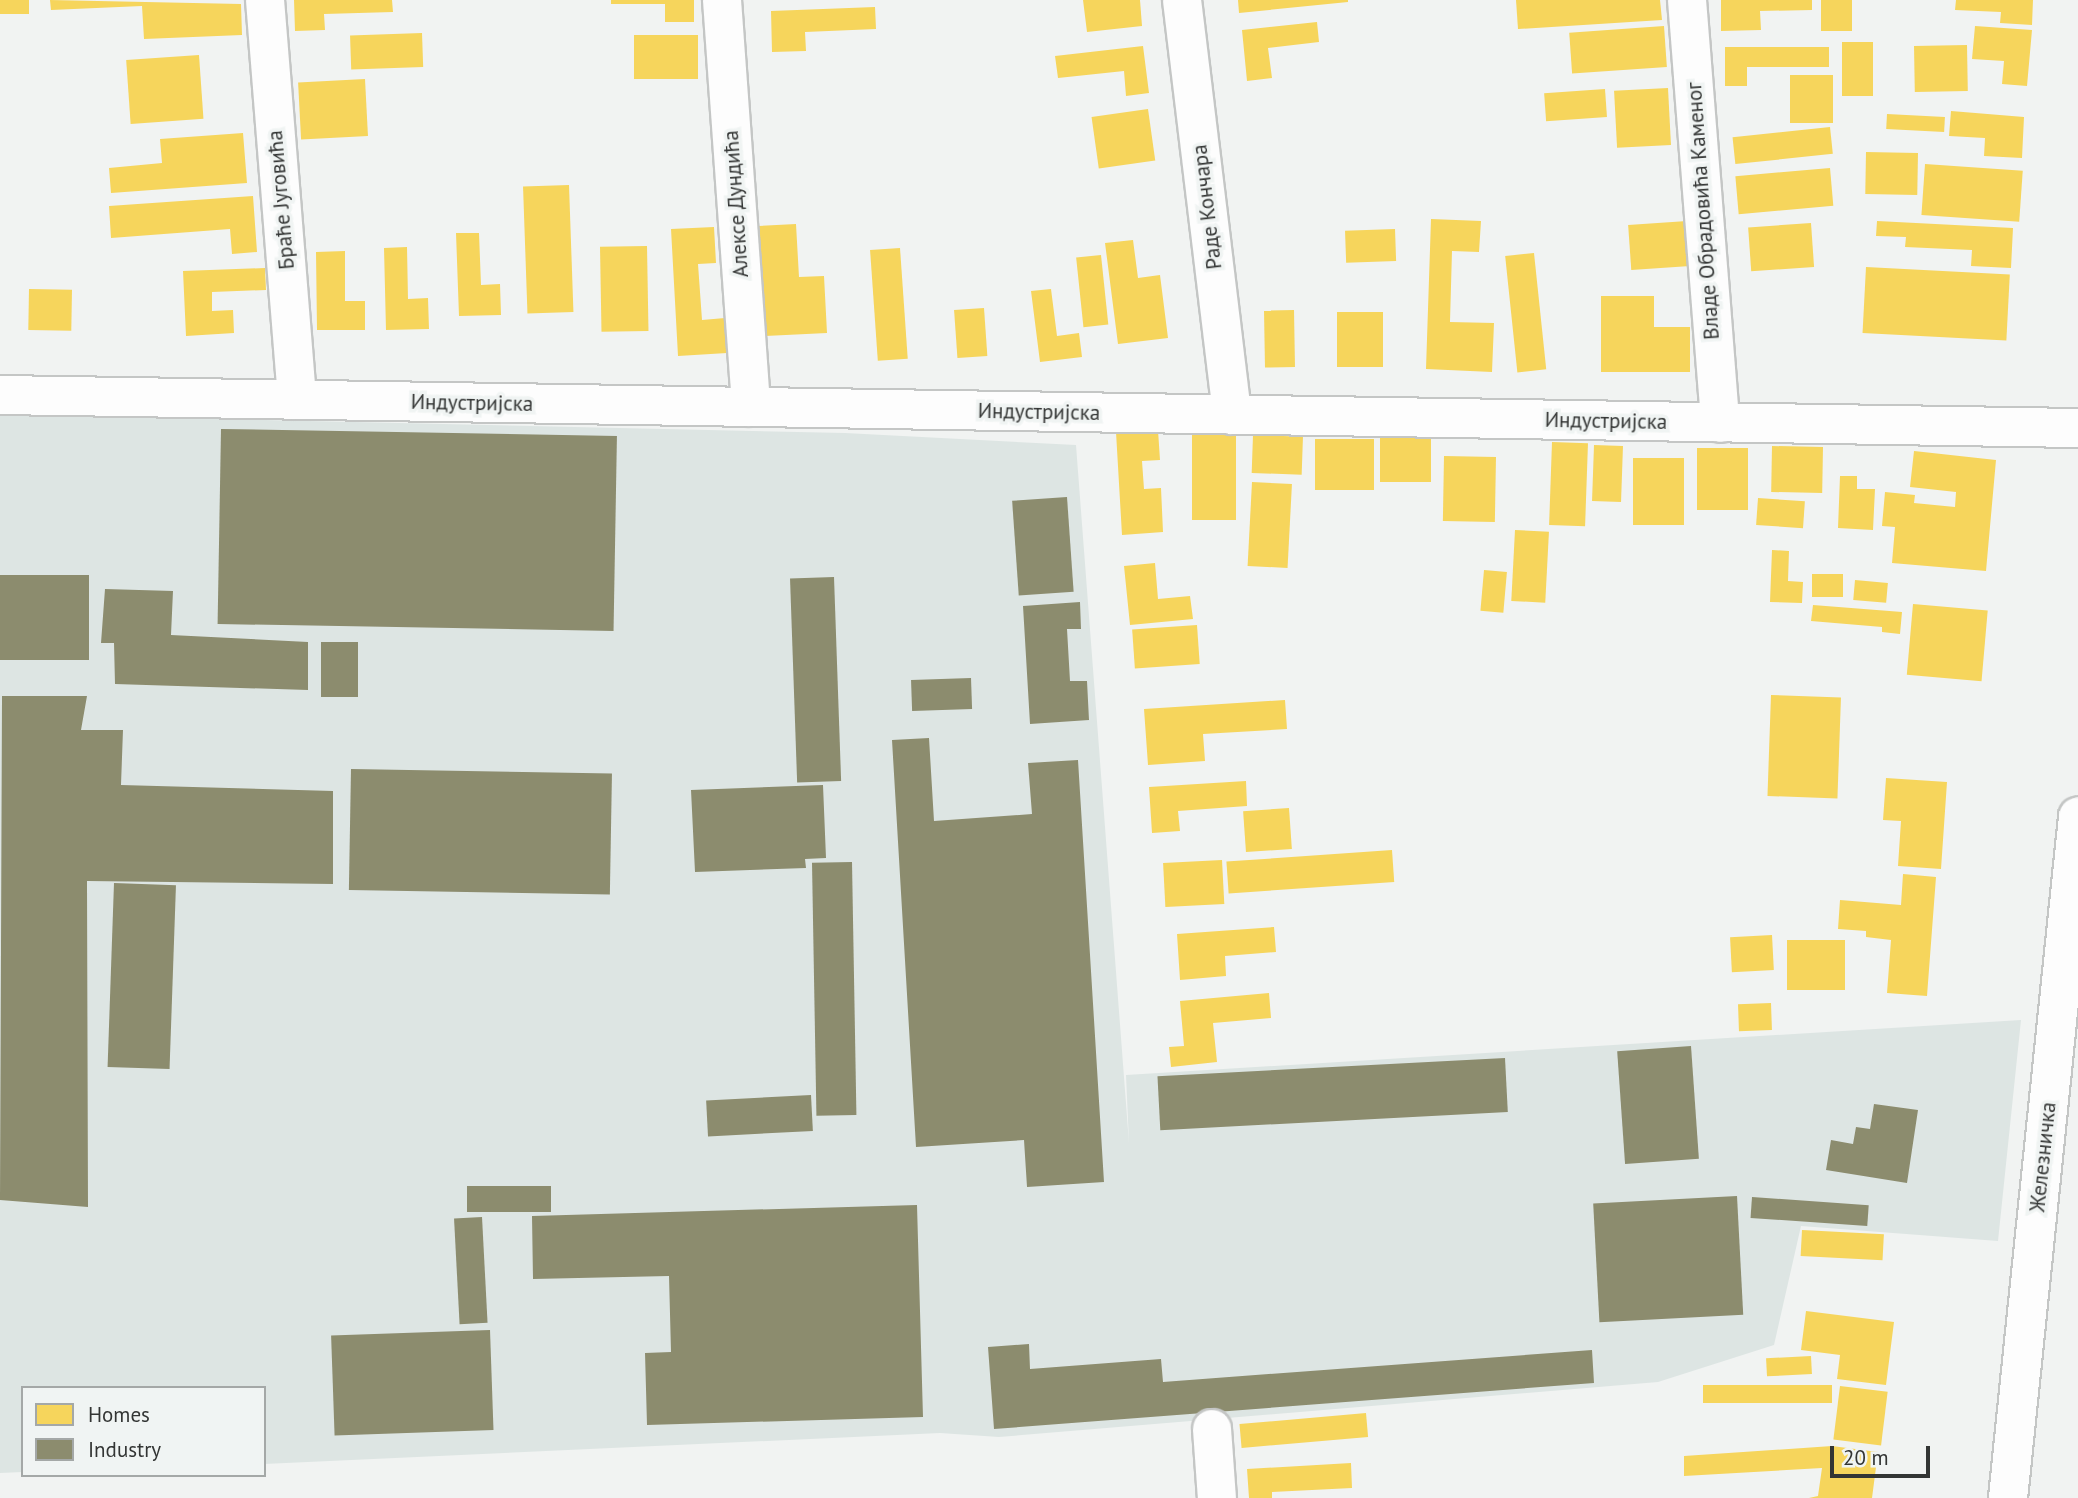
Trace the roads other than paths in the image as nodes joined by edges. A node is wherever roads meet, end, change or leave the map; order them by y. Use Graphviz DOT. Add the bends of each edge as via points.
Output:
graph roads {
  1 [pos="265,0"];
  2 [pos="722,0"];
  3 [pos="1182,0"];
  4 [pos="1687,0"];
  5 [pos="0,395"];
  6 [pos="297,400"];
  7 [pos="751,407"];
  8 [pos="1233,415"];
  9 [pos="1720,423"];
  10 [pos="2078,428"];
  11 [pos="2078,817"];
  12 [pos="1212,1429"];
  13 [pos="1217,1498"];
  14 [pos="2008,1498"];
  1 -- 6 [label="street, Браће Југовића"];
  2 -- 7 [label="street, Алексе Дундића"];
  3 -- 8 [label="street, Раде Кончара"];
  4 -- 9 [label="street, Владе Обрадовића Каменог"];
  5 -- 6 [label="street, Индустријска"];
  6 -- 7 [label="street, Индустријска"];
  7 -- 8 [label="street, Индустријска"];
  8 -- 9 [label="street, Индустријска"];
  9 -- 10 [label="street, Индустријска"];
  11 -- 14 [label="street, Железничка"];
  12 -- 13 [label="street"];
}
